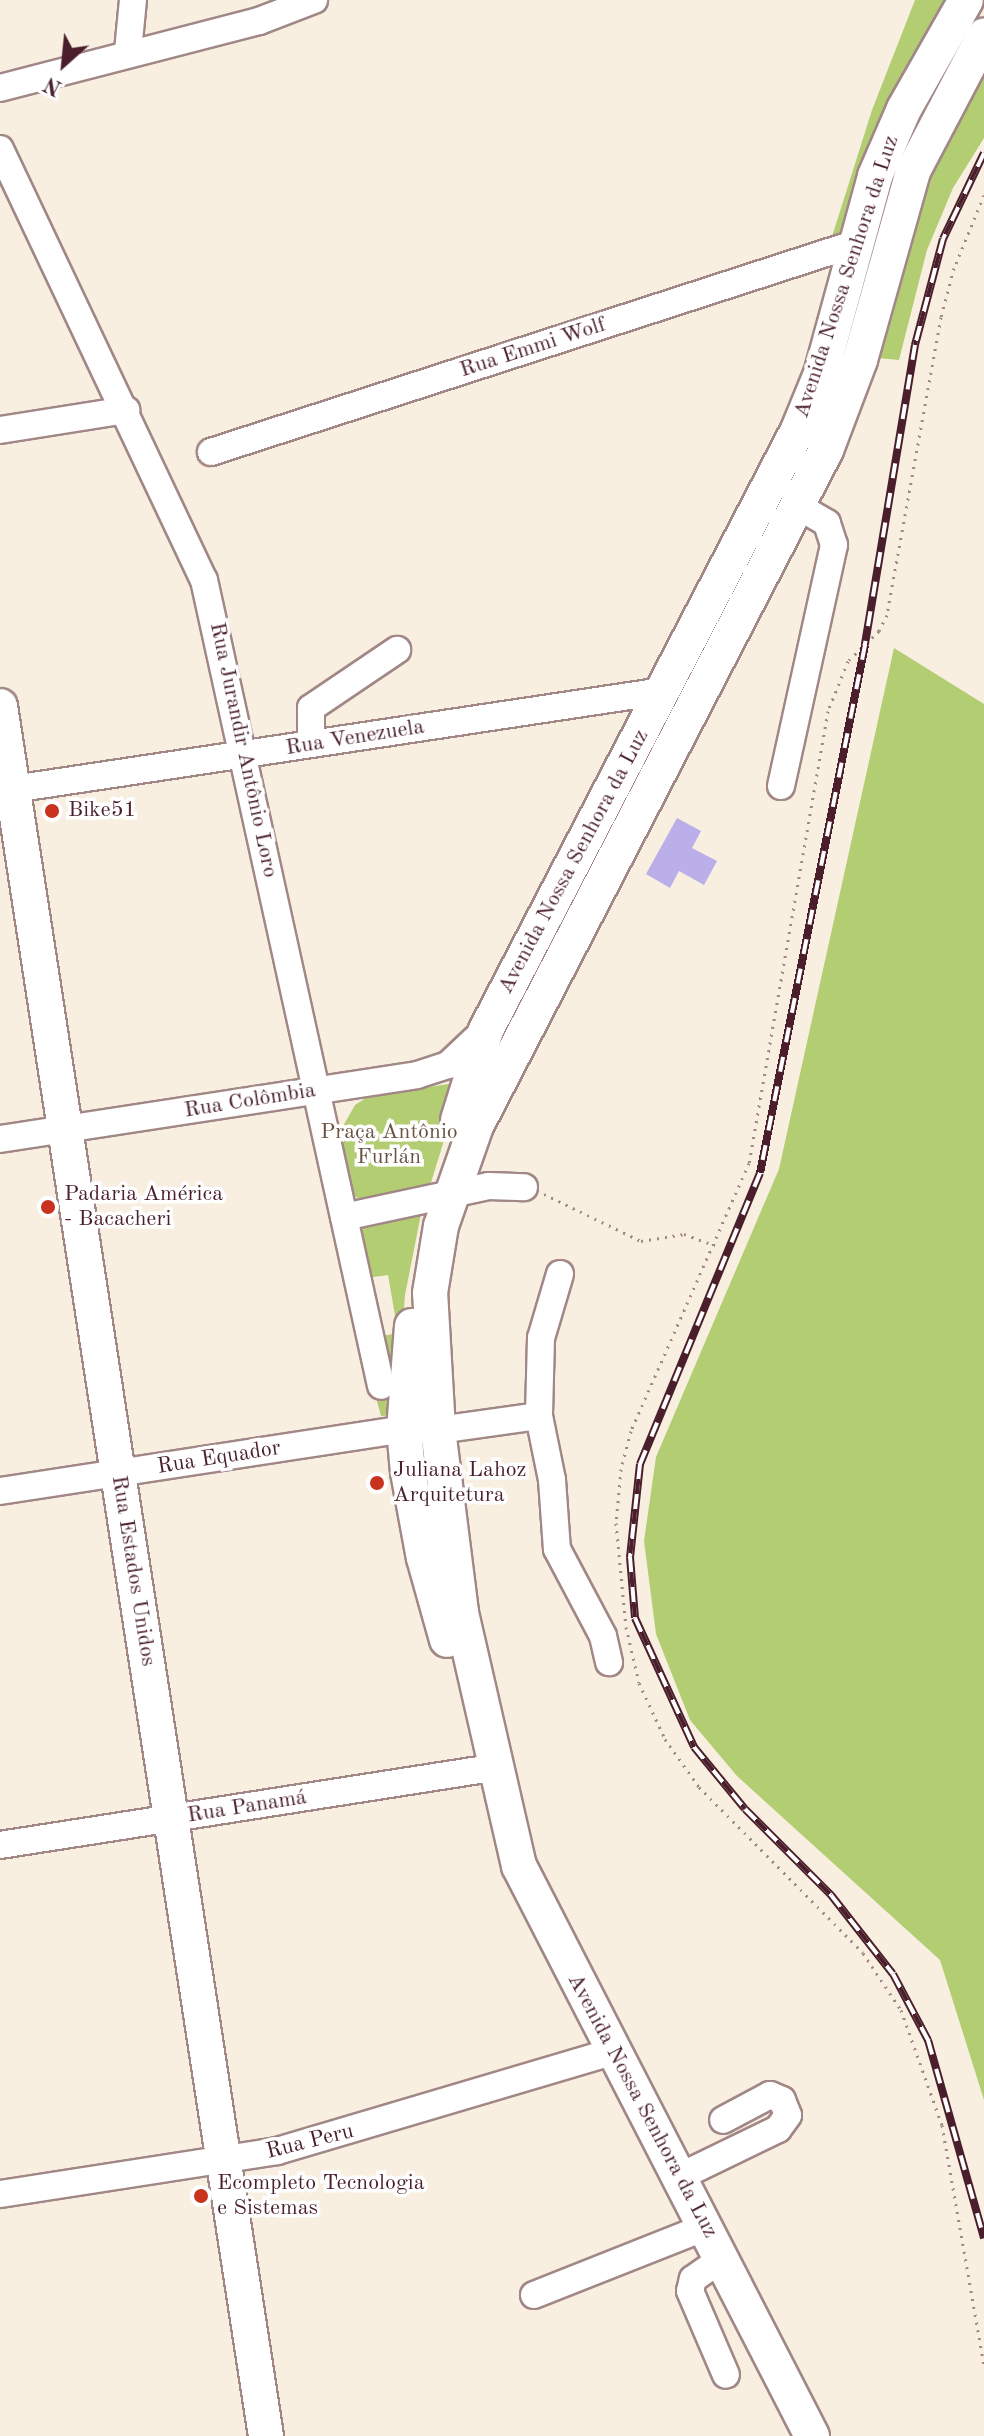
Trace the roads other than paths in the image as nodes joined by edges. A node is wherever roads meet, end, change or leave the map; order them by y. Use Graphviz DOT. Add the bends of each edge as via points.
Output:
graph roads {
  1 [pos="133,0"];
  2 [pos="314,0"];
  3 [pos="966,0"];
  4 [pos="984,36"];
  5 [pos="128,51"];
  6 [pos="0,88"];
  7 [pos="0,149"];
  8 [pos="854,244"];
  9 [pos="126,410"];
  10 [pos="0,430"];
  11 [pos="211,452"];
  12 [pos="797,506"];
  13 [pos="397,650"];
  14 [pos="663,691"];
  15 [pos="0,706"];
  16 [pos="311,744"];
  17 [pos="244,755"];
  18 [pos="781,786"];
  19 [pos="6,790"];
  20 [pos="486,1030"];
  21 [pos="363,1083"];
  22 [pos="317,1091"];
  23 [pos="65,1129"];
  24 [pos="327,1136"];
  25 [pos="0,1139"];
  26 [pos="524,1187"];
  27 [pos="441,1196"];
  28 [pos="344,1217"];
  29 [pos="560,1274"];
  30 [pos="381,1386"];
  31 [pos="539,1416"];
  32 [pos="404,1429"];
  33 [pos="438,1430"];
  34 [pos="118,1473"];
  35 [pos="0,1491"];
  36 [pos="609,1662"];
  37 [pos="494,1768"];
  38 [pos="171,1818"];
  39 [pos="0,1845"];
  40 [pos="612,2052"];
  41 [pos="723,2120"];
  42 [pos="224,2161"];
  43 [pos="679,2177"];
  44 [pos="0,2194"];
  45 [pos="706,2227"];
  46 [pos="723,2258"];
  47 [pos="534,2295"];
  48 [pos="726,2375"];
  49 [pos="266,2436"];
  50 [pos="812,2436"];
  1 -- 5 [label="street"];
  2 -- 5 [label="street" via="277,16"];
  3 -- 8 [label="main road, Avenida Nossa Senhora da Luz" via="904,109"];
  4 -- 12 [label="main road, Avenida Nossa Senhora da Luz" via="913,171 849,395"];
  5 -- 6 [label="street"];
  7 -- 9 [label="street, Rua Jurandir Antônio Loro"];
  8 -- 11 [label="street, Rua Emmi Wolf"];
  8 -- 14 [label="main road, Avenida Nossa Senhora da Luz" via="810,403"];
  9 -- 10 [label="street"];
  9 -- 17 [label="street, Rua Jurandir Antônio Loro" via="204,580"];
  12 -- 18 [label="street" via="827,523 834,545"];
  12 -- 27 [label="main road, Avenida Nossa Senhora da Luz"];
  13 -- 16 [label="street" via="311,708"];
  14 -- 16 [label="street, Rua Venezuela"];
  14 -- 20 [label="main road, Avenida Nossa Senhora da Luz"];
  15 -- 19 [label="main road, Rua Estados Unidos"];
  16 -- 17 [label="street, Rua Venezuela"];
  17 -- 19 [label="street, Rua Venezuela"];
  17 -- 22 [label="street, Rua Jurandir Antônio Loro"];
  19 -- 23 [label="main road, Rua Estados Unidos"];
  20 -- 21 [label="street, Rua Colômbia" via="448,1065"];
  20 -- 27 [label="main road, Avenida Nossa Senhora da Luz"];
  21 -- 22 [label="street, Rua Colômbia"];
  21 -- 24 [label="street" via="341,1108"];
  22 -- 23 [label="street, Rua Colômbia"];
  22 -- 24 [label="street, Rua Jurandir Antônio Loro"];
  23 -- 25 [label="street, Rua Colômbia"];
  23 -- 34 [label="main road, Rua Estados Unidos"];
  24 -- 28 [label="street, Rua Jurandir Antônio Loro"];
  26 -- 27 [label="street" via="489,1186"];
  27 -- 28 [label="street"];
  27 -- 32 [label="main road, Avenida Nossa Senhora da Luz" via="416,1274"];
  27 -- 33 [label="main road, Avenida Nossa Senhora da Luz" via="430,1293"];
  28 -- 30 [label="street, Rua Jurandir Antônio Loro"];
  29 -- 31 [label="street" via="541,1338"];
  31 -- 33 [label="street, Rua Equador"];
  31 -- 36 [label="street" via="557,1549 600,1627"];
  32 -- 33 [label="street, Rua Equador"];
  32 -- 34 [label="street, Rua Equador"];
  32 -- 37 [label="main road, Avenida Nossa Senhora da Luz" via="424,1558"];
  33 -- 37 [label="main road, Avenida Nossa Senhora da Luz" via="465,1637"];
  34 -- 35 [label="street, Rua Equador"];
  34 -- 38 [label="main road, Rua Estados Unidos"];
  37 -- 38 [label="street, Rua Panamá"];
  37 -- 40 [label="main road, Avenida Nossa Senhora da Luz" via="528,1890"];
  38 -- 39 [label="street, Rua Panamá"];
  38 -- 42 [label="main road, Rua Estados Unidos"];
  40 -- 42 [label="street, Rua Peru" via="327,2139"];
  40 -- 43 [label="main road, Avenida Nossa Senhora da Luz"];
  41 -- 43 [label="street" via="770,2095 782,2100 788,2115 778,2129"];
  42 -- 44 [label="street, Rua Peru"];
  42 -- 49 [label="main road, Rua Estados Unidos"];
  43 -- 45 [label="main road, Avenida Nossa Senhora da Luz"];
  45 -- 46 [label="main road, Avenida Nossa Senhora da Luz"];
  45 -- 47 [label="street"];
  46 -- 48 [label="street" via="693,2279 690,2291"];
  46 -- 50 [label="main road, Avenida Nossa Senhora da Luz"];
}
